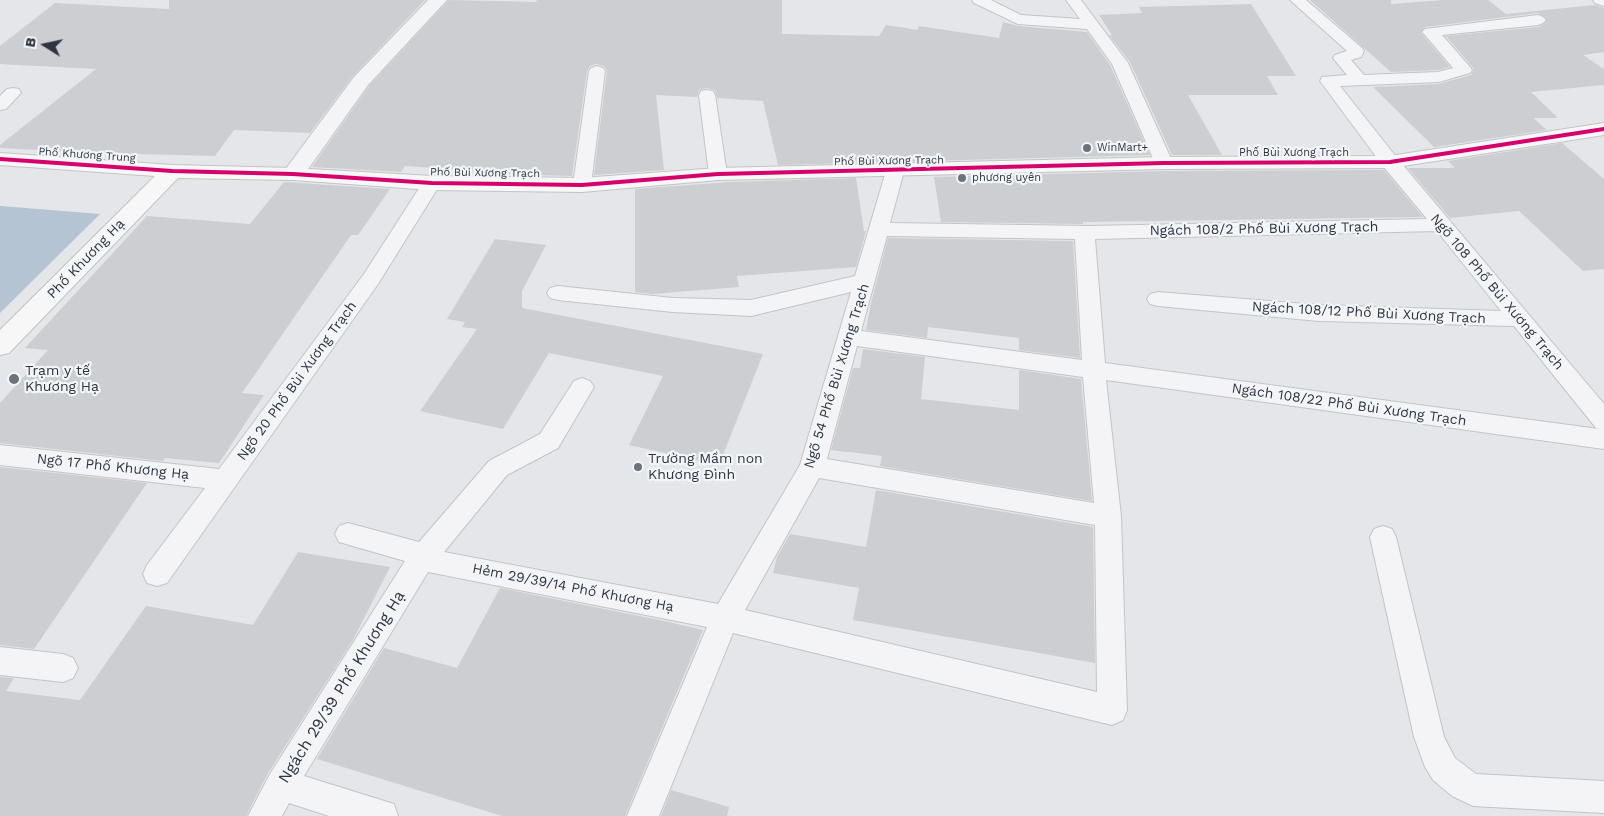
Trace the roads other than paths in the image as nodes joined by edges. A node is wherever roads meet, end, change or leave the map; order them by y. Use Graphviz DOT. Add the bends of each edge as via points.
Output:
graph roads {
  1 [pos="438,0"];
  2 [pos="979,0"];
  3 [pos="1073,0"];
  4 [pos="1298,0"];
  5 [pos="1600,0"];
  6 [pos="1604,2"];
  7 [pos="1538,20"];
  8 [pos="1093,25"];
  9 [pos="597,72"];
  10 [pos="1360,80"];
  11 [pos="13,93"];
  12 [pos="707,95"];
  13 [pos="0,105"];
  14 [pos="1604,129"];
  15 [pos="0,159"];
  16 [pos="1390,162"];
  17 [pos="1164,164"];
  18 [pos="172,171"];
  19 [pos="895,171"];
  20 [pos="293,174"];
  21 [pos="718,174"];
  22 [pos="432,183"];
  23 [pos="582,185"];
  24 [pos="1442,225"];
  25 [pos="879,230"];
  26 [pos="1085,232"];
  27 [pos="866,281"];
  28 [pos="558,293"];
  29 [pos="1158,299"];
  30 [pos="1520,319"];
  31 [pos="847,337"];
  32 [pos="0,346"];
  33 [pos="1094,371"];
  34 [pos="582,387"];
  35 [pos="1604,421"];
  36 [pos="1604,438"];
  37 [pos="0,455"];
  38 [pos="812,467"];
  39 [pos="226,480"];
  40 [pos="1108,516"];
  41 [pos="348,534"];
  42 [pos="1383,537"];
  43 [pos="422,559"];
  44 [pos="157,574"];
  45 [pos="726,618"];
  46 [pos="0,660"];
  47 [pos="63,668"];
  48 [pos="281,785"];
  49 [pos="1604,796"];
  50 [pos="264,816"];
  51 [pos="382,816"];
  52 [pos="643,816"];
  1 -- 20 [label="street" via="361,81"];
  2 -- 8 [label="lane" via="1018,19"];
  3 -- 8 [label="lane"];
  4 -- 10 [label="lane" via="1356,51 1341,58"];
  5 -- 6 [label="lane"];
  7 -- 10 [label="lane" via="1430,32 1464,70 1439,77"];
  8 -- 17 [label="lane" via="1120,63"];
  9 -- 23 [label="lane"];
  10 -- 16 [label="lane, Ngõ 108 Phố Bùi Xương Trạch" via="1328,82"];
  11 -- 13 [label="lane"];
  12 -- 21 [label="lane"];
  14 -- 16 [label="street, Phố Bùi Xương Trạch"];
  15 -- 18 [label="street, Phố Khương Trung"];
  16 -- 17 [label="street, Phố Bùi Xương Trạch"];
  16 -- 24 [label="lane, Ngõ 108 Phố Bùi Xương Trạch"];
  17 -- 19 [label="street, Phố Bùi Xương Trạch"];
  18 -- 20 [label="street, Phố Bùi Xương Trạch"];
  18 -- 32 [label="street, Phố Khương Hạ"];
  19 -- 21 [label="street, Phố Bùi Xương Trạch"];
  19 -- 25 [label="lane, Ngõ 54 Phố Bùi Xương Trạch"];
  20 -- 22 [label="street, Phố Bùi Xương Trạch"];
  21 -- 23 [label="street, Phố Bùi Xương Trạch"];
  22 -- 23 [label="street, Phố Bùi Xương Trạch"];
  22 -- 39 [label="lane, Ngõ 20 Phố Bùi Xương Trạch" via="371,279"];
  24 -- 26 [label="lane, Ngách 108/2 Phố Bùi Xương Trạch"];
  24 -- 30 [label="lane, Ngõ 108 Phố Bùi Xương Trạch"];
  25 -- 26 [label="lane, Ngách 108/2 Phố Bùi Xương Trạch"];
  25 -- 27 [label="lane, Ngõ 54 Phố Bùi Xương Trạch"];
  26 -- 33 [label="lane"];
  27 -- 28 [label="lane" via="751,308 673,305"];
  27 -- 31 [label="lane, Ngõ 54 Phố Bùi Xương Trạch"];
  29 -- 30 [label="lane, Ngách 108/12 Phố Bùi Xương Trạch" via="1319,313"];
  30 -- 35 [label="lane, Ngõ 108 Phố Bùi Xương Trạch"];
  31 -- 33 [label="lane, Ngách 108/22 Phố Bùi Xương Trạch"];
  31 -- 38 [label="lane, Ngõ 54 Phố Bùi Xương Trạch"];
  33 -- 36 [label="lane, Ngách 108/22 Phố Bùi Xương Trạch"];
  33 -- 40 [label="lane"];
  34 -- 43 [label="lane, Ngách 29/39 Phố Khương Hạ" via="549,441 498,468"];
  37 -- 39 [label="lane, Ngõ 17 Phố Khương Hạ"];
  38 -- 40 [label="lane"];
  38 -- 45 [label="lane, Ngõ 54 Phố Bùi Xương Trạch"];
  39 -- 44 [label="lane, Ngõ 20 Phố Bùi Xương Trạch"];
  40 -- 45 [label="lane, Hẻm 29/39/14 Phố Khương Hạ" via="1112,710"];
  41 -- 43 [label="lane, Hẻm 29/39/14 Phố Khương Hạ" via="417,553"];
  42 -- 49 [label="lane" via="1429,737 1439,764 1453,780 1473,790"];
  43 -- 45 [label="lane, Hẻm 29/39/14 Phố Khương Hạ"];
  43 -- 48 [label="lane, Ngách 29/39 Phố Khương Hạ"];
  45 -- 52 [label="lane, Ngõ 54 Phố Bùi Xương Trạch"];
  46 -- 47 [label="lane"];
  48 -- 50 [label="lane, Ngách 29/39 Phố Khương Hạ"];
  48 -- 51 [label="lane"];
}
